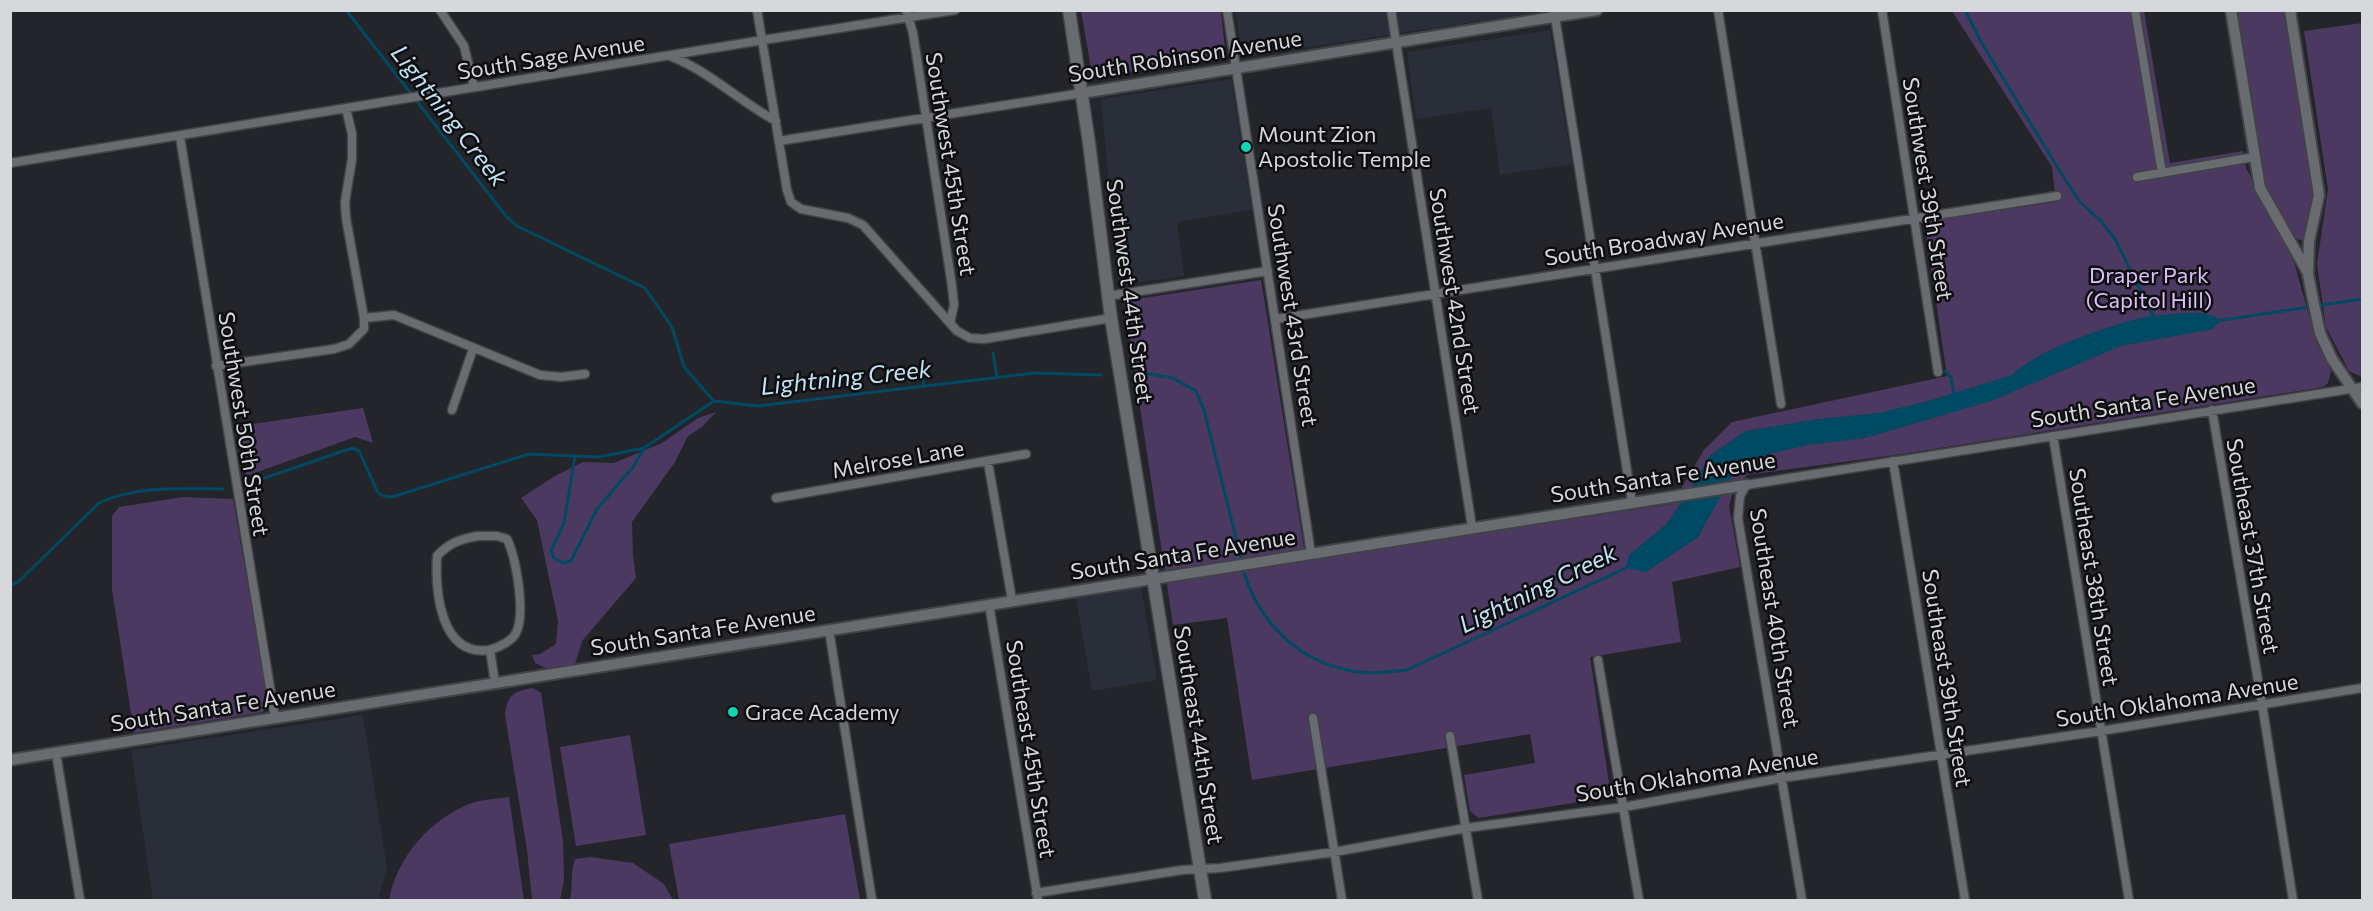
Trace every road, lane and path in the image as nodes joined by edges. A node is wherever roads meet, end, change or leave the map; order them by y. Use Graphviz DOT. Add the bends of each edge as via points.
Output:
graph roads {
  1 [pos="440,10"];
  2 [pos="757,10"];
  3 [pos="955,10"];
  4 [pos="1069,10"];
  5 [pos="1227,10"];
  6 [pos="1391,10"];
  7 [pos="1597,10"];
  8 [pos="1718,10"];
  9 [pos="1882,10"];
  10 [pos="2135,10"];
  11 [pos="2231,10"];
  12 [pos="2290,10"];
  13 [pos="907,14"];
  14 [pos="1555,14"];
  15 [pos="763,40"];
  16 [pos="1396,42"];
  17 [pos="670,56"];
  18 [pos="1236,68"];
  19 [pos="474,87"];
  20 [pos="1082,93"];
  21 [pos="346,108"];
  22 [pos="926,117"];
  23 [pos="776,122"];
  24 [pos="180,137"];
  25 [pos="779,141"];
  26 [pos="2254,156"];
  27 [pos="10,163"];
  28 [pos="2162,173"];
  29 [pos="2137,177"];
  30 [pos="2057,196"];
  31 [pos="1915,217"];
  32 [pos="1755,243"];
  33 [pos="1595,268"];
  34 [pos="1268,271"];
  35 [pos="2308,274"];
  36 [pos="1436,293"];
  37 [pos="1108,296"];
  38 [pos="364,318"];
  39 [pos="1111,318"];
  40 [pos="1276,319"];
  41 [pos="950,323"];
  42 [pos="473,349"];
  43 [pos="216,366"];
  44 [pos="1938,372"];
  45 [pos="585,374"];
  46 [pos="2358,388"];
  47 [pos="2362,403"];
  48 [pos="1782,404"];
  49 [pos="452,410"];
  50 [pos="2212,410"];
  51 [pos="2053,436"];
  52 [pos="1026,454"];
  53 [pos="1893,461"];
  54 [pos="988,462"];
  55 [pos="1746,484"];
  56 [pos="776,498"];
  57 [pos="1632,502"];
  58 [pos="1472,527"];
  59 [pos="1311,554"];
  60 [pos="1151,577"];
  61 [pos="1012,600"];
  62 [pos="989,604"];
  63 [pos="830,630"];
  64 [pos="490,650"];
  65 [pos="1598,660"];
  66 [pos="495,683"];
  67 [pos="2362,688"];
  68 [pos="2262,704"];
  69 [pos="275,718"];
  70 [pos="1313,718"];
  71 [pos="2101,731"];
  72 [pos="1450,736"];
  73 [pos="57,753"];
  74 [pos="1941,755"];
  75 [pos="10,760"];
  76 [pos="1782,778"];
  77 [pos="1623,807"];
  78 [pos="1466,828"];
  79 [pos="1334,852"];
  80 [pos="1200,869"];
  81 [pos="1037,897"];
  82 [pos="80,900"];
  83 [pos="872,900"];
  84 [pos="1205,900"];
  85 [pos="1342,900"];
  86 [pos="1478,900"];
  87 [pos="1639,900"];
  88 [pos="1802,900"];
  89 [pos="1965,900"];
  90 [pos="2129,900"];
  91 [pos="2293,900"];
  1 -- 19 [label="street" via="464,46"];
  2 -- 15 [label="street"];
  3 -- 13 [label="street, South Sage Avenue"];
  4 -- 20 [label="main road, Southwest 44th Street"];
  5 -- 18 [label="street, Southwest 43rd Street"];
  6 -- 16 [label="street, Southwest 42nd Street"];
  7 -- 14 [label="street, South Robinson Avenue"];
  8 -- 32 [label="street"];
  9 -- 31 [label="street, Southwest 39th Street"];
  10 -- 28 [label="street"];
  11 -- 26 [label="street"];
  12 -- 35 [label="street" via="2319,195 2309,241"];
  13 -- 15 [label="street, South Sage Avenue"];
  13 -- 22 [label="street, Southwest 45th Street"];
  14 -- 16 [label="street, South Robinson Avenue"];
  14 -- 33 [label="street"];
  15 -- 17 [label="street, South Sage Avenue"];
  15 -- 23 [label="street"];
  16 -- 18 [label="street, South Robinson Avenue"];
  16 -- 36 [label="street, Southwest 42nd Street"];
  17 -- 19 [label="street, South Sage Avenue"];
  17 -- 23 [label="street" via="701,71"];
  18 -- 20 [label="street, South Robinson Avenue"];
  18 -- 34 [label="street, Southwest 43rd Street"];
  19 -- 21 [label="street, South Sage Avenue"];
  20 -- 22 [label="street, South Robinson Avenue"];
  20 -- 37 [label="main road, Southwest 44th Street"];
  21 -- 24 [label="street, South Sage Avenue"];
  21 -- 38 [label="street" via="352,159 346,218"];
  22 -- 25 [label="street, South Robinson Avenue"];
  22 -- 41 [label="street, Southwest 45th Street" via="952,286 954,305"];
  23 -- 25 [label="street"];
  24 -- 27 [label="street, South Sage Avenue"];
  24 -- 43 [label="street, Southwest 50th Street"];
  25 -- 41 [label="street" via="790,199 797,207 863,225"];
  26 -- 28 [label="street"];
  26 -- 35 [label="street" via="2260,188"];
  28 -- 29 [label="street"];
  30 -- 31 [label="street, South Broadway Avenue"];
  31 -- 32 [label="street, South Broadway Avenue"];
  31 -- 44 [label="street, Southwest 39th Street"];
  32 -- 33 [label="street, South Broadway Avenue"];
  32 -- 48 [label="street"];
  33 -- 36 [label="street, South Broadway Avenue"];
  33 -- 57 [label="street"];
  34 -- 37 [label="street"];
  34 -- 40 [label="street, Southwest 43rd Street"];
  35 -- 46 [label="street" via="2317,322 2331,359"];
  36 -- 40 [label="street, South Broadway Avenue"];
  36 -- 58 [label="street, Southwest 42nd Street"];
  37 -- 39 [label="main road, Southwest 44th Street"];
  38 -- 42 [label="street" via="394,315"];
  38 -- 43 [label="street" via="364,329 349,344 334,349"];
  39 -- 41 [label="street" via="984,339 965,336"];
  39 -- 60 [label="main road, Southwest 44th Street"];
  40 -- 59 [label="street, Southwest 43rd Street"];
  42 -- 45 [label="street" via="540,375"];
  42 -- 49 [label="street"];
  43 -- 69 [label="street, Southwest 50th Street"];
  46 -- 47 [label="street"];
  46 -- 50 [label="street, South Santa Fe Avenue"];
  50 -- 51 [label="street, South Santa Fe Avenue"];
  50 -- 68 [label="street, Southeast 37th Street"];
  51 -- 53 [label="street, South Santa Fe Avenue"];
  51 -- 71 [label="street, Southeast 38th Street"];
  52 -- 54 [label="street, Melrose Lane"];
  53 -- 55 [label="street, South Santa Fe Avenue"];
  53 -- 74 [label="street, Southeast 39th Street"];
  54 -- 56 [label="street, Melrose Lane"];
  54 -- 61 [label="street"];
  55 -- 57 [label="street, South Santa Fe Avenue"];
  55 -- 76 [label="street, Southeast 40th Street" via="1740,496 1738,518"];
  57 -- 58 [label="street, South Santa Fe Avenue"];
  58 -- 59 [label="street, South Santa Fe Avenue"];
  59 -- 60 [label="street, South Santa Fe Avenue"];
  60 -- 61 [label="street, South Santa Fe Avenue"];
  60 -- 80 [label="main road, Southeast 44th Street"];
  61 -- 62 [label="street, South Santa Fe Avenue"];
  62 -- 63 [label="street, South Santa Fe Avenue"];
  62 -- 81 [label="street, Southeast 45th Street"];
  63 -- 66 [label="street, South Santa Fe Avenue"];
  63 -- 83 [label="street"];
  64 -- 64 [label="street" via="515,635 521,619 512,549 507,539 497,536 461,539 437,556 441,614 459,642 470,649"];
  64 -- 66 [label="street"];
  65 -- 77 [label="street"];
  66 -- 69 [label="street, South Santa Fe Avenue"];
  67 -- 68 [label="street, South Oklahoma Avenue"];
  68 -- 71 [label="street, South Oklahoma Avenue"];
  68 -- 91 [label="street, Southeast 37th Street"];
  69 -- 73 [label="street, South Santa Fe Avenue"];
  70 -- 79 [label="street"];
  71 -- 74 [label="street, South Oklahoma Avenue"];
  71 -- 90 [label="street, Southeast 38th Street"];
  72 -- 78 [label="street"];
  73 -- 75 [label="street, South Santa Fe Avenue"];
  73 -- 82 [label="street"];
  74 -- 76 [label="street, South Oklahoma Avenue"];
  74 -- 89 [label="street, Southeast 39th Street"];
  76 -- 77 [label="street, South Oklahoma Avenue"];
  76 -- 88 [label="street, Southeast 40th Street"];
  77 -- 78 [label="street, South Oklahoma Avenue"];
  77 -- 87 [label="street"];
  78 -- 79 [label="street, South Oklahoma Avenue"];
  78 -- 86 [label="street"];
  79 -- 80 [label="street, South Oklahoma Avenue"];
  79 -- 85 [label="street"];
  80 -- 81 [label="street, South Oklahoma Avenue"];
  80 -- 84 [label="main road, Southeast 44th Street"];
}
